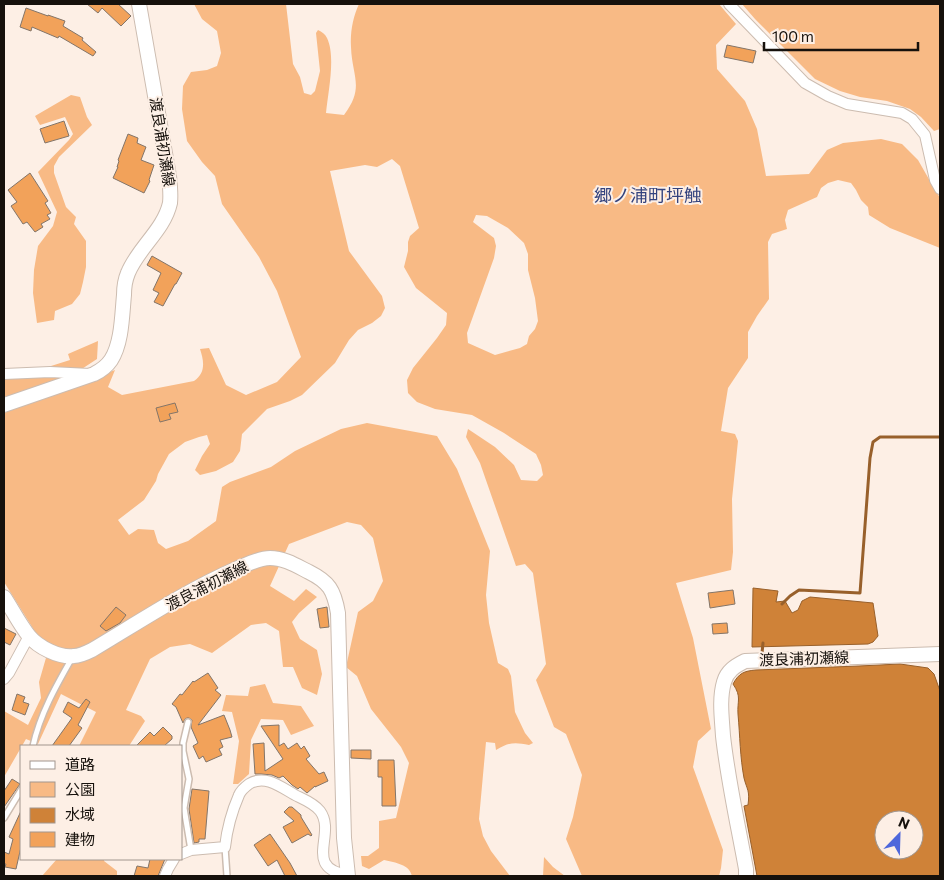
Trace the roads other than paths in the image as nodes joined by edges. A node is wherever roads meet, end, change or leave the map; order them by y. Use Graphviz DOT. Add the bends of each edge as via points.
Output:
graph roads {
  1 [pos="139,4"];
  2 [pos="729,4"];
  3 [pos="940,189"];
  4 [pos="4,374"];
  5 [pos="94,374"];
  6 [pos="4,405"];
  7 [pos="4,597"];
  8 [pos="29,636"];
  9 [pos="940,654"];
  10 [pos="73,657"];
  11 [pos="4,679"];
  12 [pos="188,722"];
  13 [pos="33,745"];
  14 [pos="20,792"];
  15 [pos="4,818"];
  16 [pos="224,847"];
  17 [pos="186,852"];
  18 [pos="173,860"];
  19 [pos="165,876"];
  20 [pos="227,876"];
  21 [pos="348,876"];
  22 [pos="746,876"];
  1 -- 5 [label="main road, 渡良浦初瀬線" via="171,193 162,222 127,274 117,348 111,360"];
  2 -- 3 [label="street" via="805,83 847,104 902,113 912,119 925,135"];
  4 -- 5 [label="street"];
  5 -- 6 [label="main road, 渡良浦初瀬線"];
  7 -- 8 [label="main road"];
  8 -- 10 [label="main road" via="48,651"];
  8 -- 11 [label="street"];
  9 -- 22 [label="main road, 渡良浦初瀬線" via="744,661 730,671 722,693 722,720"];
  10 -- 13 [label="lane" via="48,703"];
  10 -- 21 [label="main road, 渡良浦初瀬線" via="92,650 201,586 254,561 280,559 324,580 332,589 338,612 344,838"];
  12 -- 17 [label="lane" via="183,743 189,779 184,808"];
  14 -- 15 [label="lane"];
  16 -- 17 [label="street"];
  16 -- 20 [label="lane"];
  16 -- 21 [label="street" via="241,791 253,782 269,781 320,810 325,828 323,858 333,872"];
  18 -- 19 [label="street"];
}
